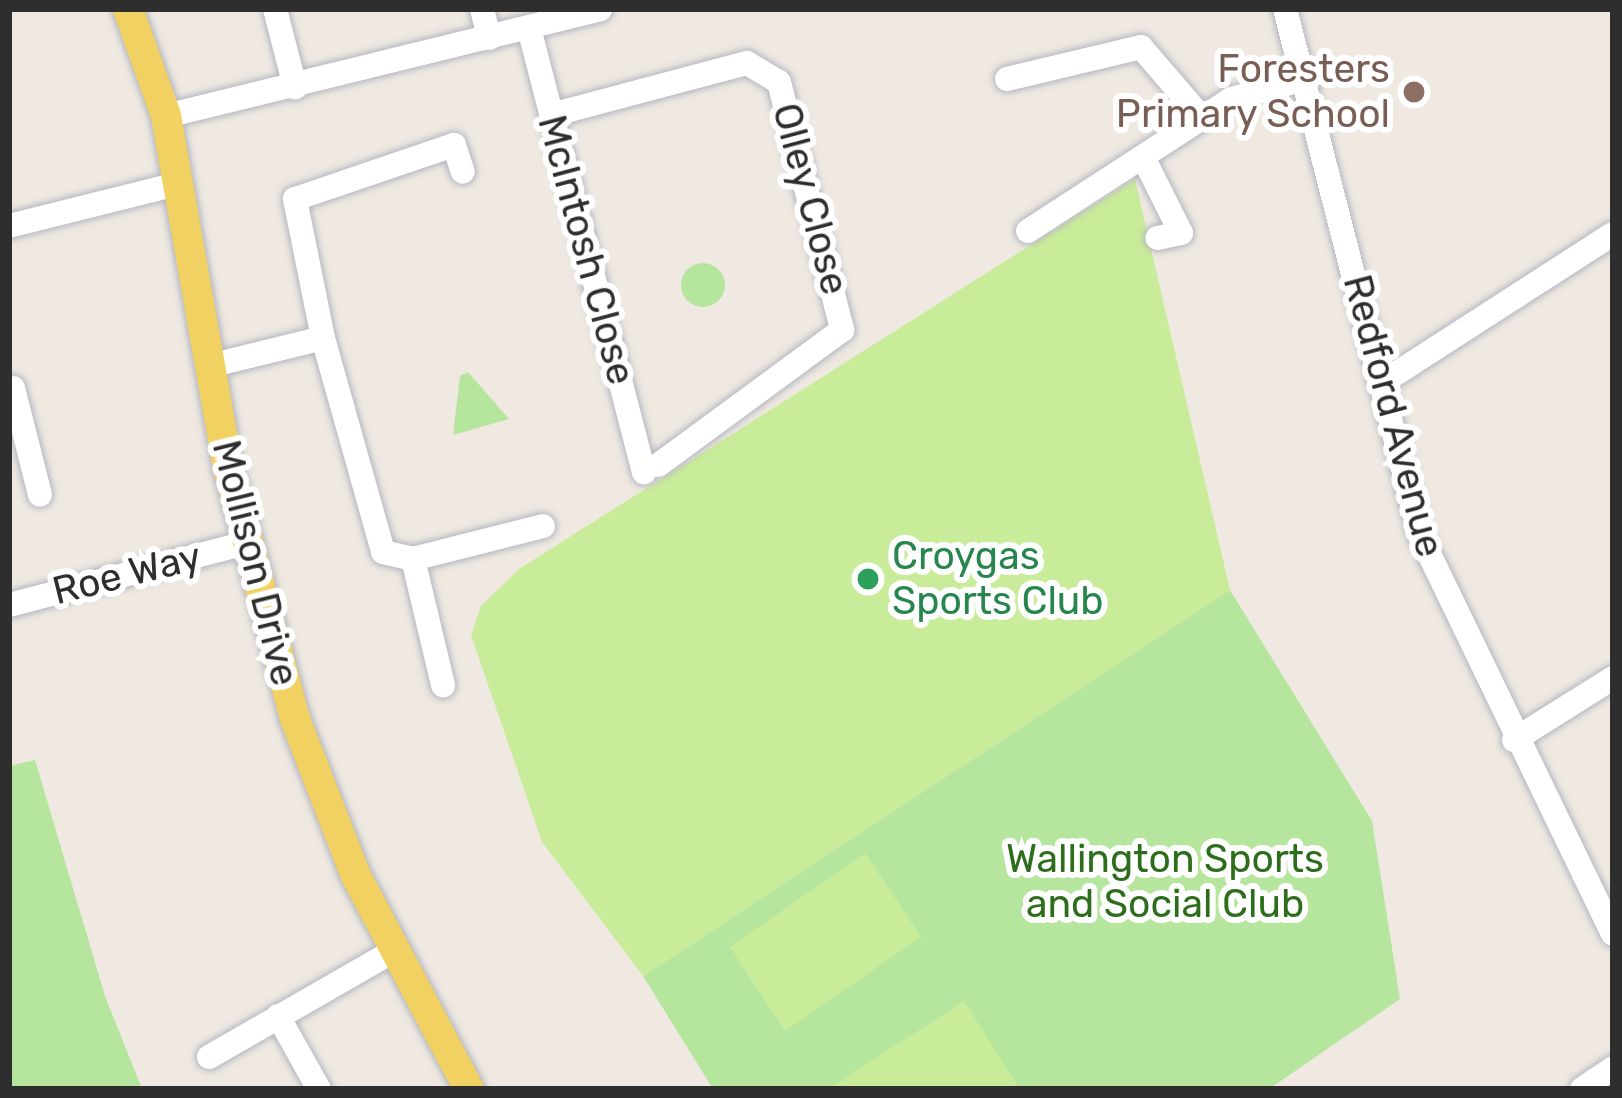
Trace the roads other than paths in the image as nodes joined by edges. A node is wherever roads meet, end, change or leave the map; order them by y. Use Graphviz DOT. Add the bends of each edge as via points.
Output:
graph roads {
  1 [pos="128,9"];
  2 [pos="275,9"];
  3 [pos="482,9"];
  4 [pos="600,9"];
  5 [pos="1285,9"];
  6 [pos="529,28"];
  7 [pos="489,38"];
  8 [pos="1309,78"];
  9 [pos="1007,79"];
  10 [pos="296,88"];
  11 [pos="551,115"];
  12 [pos="166,116"];
  13 [pos="1201,118"];
  14 [pos="1143,157"];
  15 [pos="464,172"];
  16 [pos="174,185"];
  17 [pos="9,226"];
  18 [pos="1028,231"];
  19 [pos="1613,234"];
  20 [pos="1158,238"];
  21 [pos="323,338"];
  22 [pos="208,365"];
  23 [pos="10,384"];
  24 [pos="1380,384"];
  25 [pos="651,469"];
  26 [pos="40,495"];
  27 [pos="543,526"];
  28 [pos="245,543"];
  29 [pos="412,559"];
  30 [pos="9,604"];
  31 [pos="1613,678"];
  32 [pos="443,685"];
  33 [pos="1514,740"];
  34 [pos="1613,934"];
  35 [pos="392,951"];
  36 [pos="278,1016"];
  37 [pos="209,1057"];
  38 [pos="1613,1068"];
  39 [pos="464,1080"];
  40 [pos="320,1089"];
  41 [pos="1582,1089"];
  1 -- 12 [label="main road, Mollison Drive"];
  2 -- 10 [label="street"];
  3 -- 7 [label="street"];
  4 -- 6 [label="street"];
  5 -- 8 [label="street, Redford Avenue"];
  6 -- 7 [label="street"];
  6 -- 11 [label="street, McIntosh Close"];
  7 -- 10 [label="street"];
  8 -- 13 [label="street" via="1241,94"];
  8 -- 24 [label="street, Redford Avenue"];
  9 -- 13 [label="street" via="1141,47"];
  10 -- 12 [label="street"];
  11 -- 25 [label="street, McIntosh Close"];
  11 -- 25 [label="street, Olley Close" via="747,63 779,82 842,330"];
  12 -- 16 [label="main road, Mollison Drive"];
  13 -- 14 [label="street"];
  14 -- 18 [label="street"];
  14 -- 20 [label="street" via="1181,233"];
  15 -- 21 [label="street" via="454,146 295,199"];
  16 -- 17 [label="street"];
  16 -- 22 [label="main road, Mollison Drive"];
  19 -- 24 [label="street"];
  21 -- 22 [label="street"];
  21 -- 29 [label="street" via="378,545"];
  22 -- 28 [label="main road, Mollison Drive"];
  23 -- 26 [label="street"];
  24 -- 33 [label="street, Redford Avenue" via="1420,535"];
  27 -- 29 [label="street"];
  28 -- 30 [label="street, Roe Way"];
  28 -- 35 [label="main road, Mollison Drive" via="306,752"];
  29 -- 32 [label="street"];
  31 -- 33 [label="street"];
  33 -- 34 [label="street, Redford Avenue"];
  35 -- 36 [label="street"];
  35 -- 39 [label="main road, Mollison Drive"];
  36 -- 37 [label="street"];
  36 -- 40 [label="street"];
  38 -- 41 [label="street"];
}
